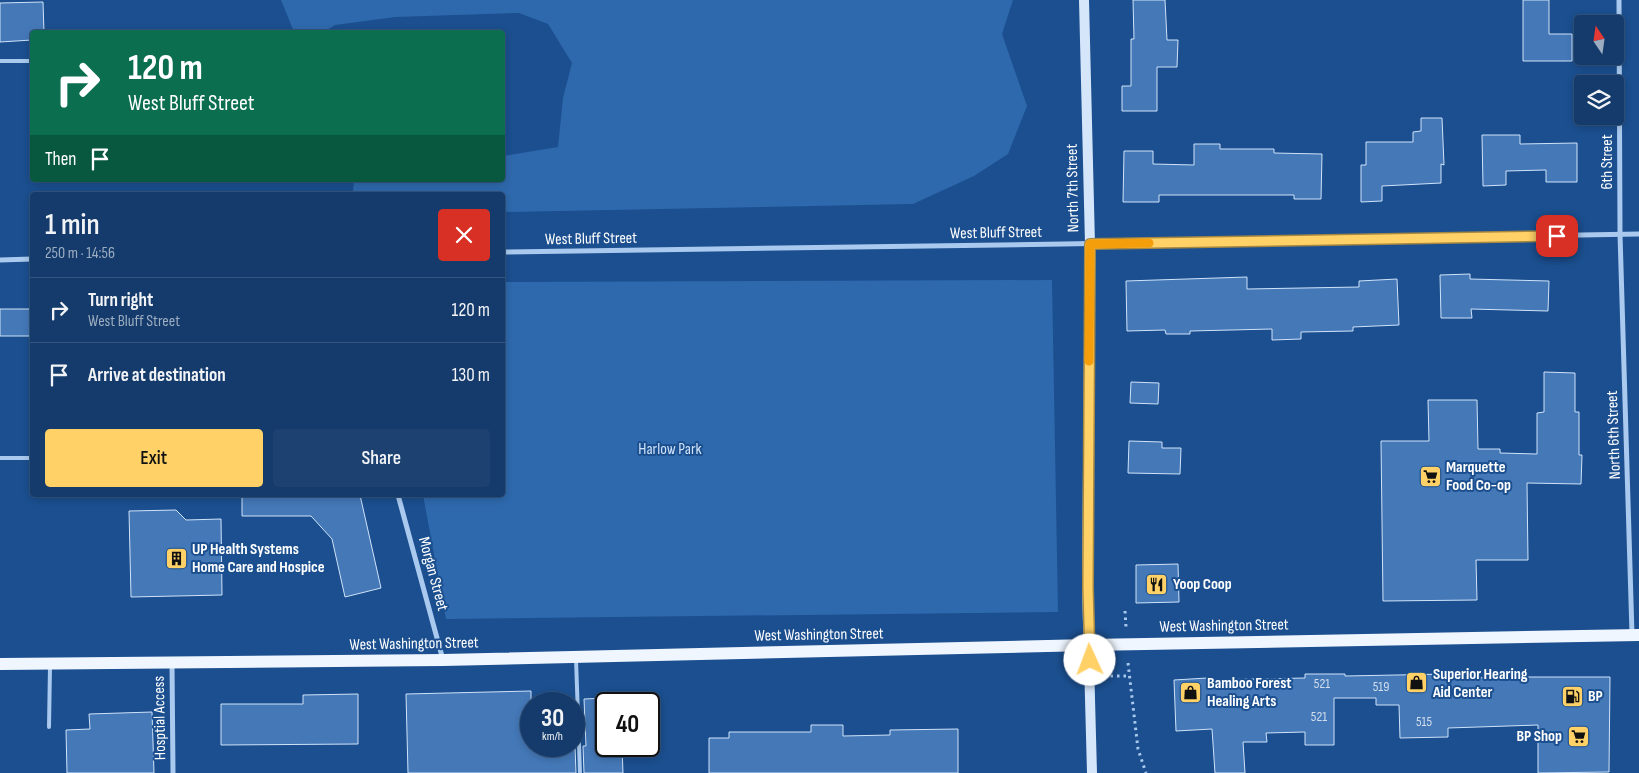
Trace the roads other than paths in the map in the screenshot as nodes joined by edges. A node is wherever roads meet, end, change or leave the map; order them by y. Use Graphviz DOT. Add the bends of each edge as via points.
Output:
graph roads {
  1 [pos="1084,0"];
  2 [pos="1619,0"];
  3 [pos="0,61"];
  4 [pos="30,61"];
  5 [pos="1620,234"];
  6 [pos="1639,234"];
  7 [pos="1090,244"];
  8 [pos="505,252"];
  9 [pos="30,259"];
  10 [pos="0,260"];
  11 [pos="0,458"];
  12 [pos="30,458"];
  13 [pos="399,497"];
  14 [pos="1635,635"];
  15 [pos="1089,645"];
  16 [pos="576,657"];
  17 [pos="443,660"];
  18 [pos="172,663"];
  19 [pos="0,664"];
  20 [pos="50,664"];
  21 [pos="49,727"];
  22 [pos="173,773"];
  23 [pos="580,773"];
  24 [pos="1092,773"];
  1 -- 7 [label="street, North 7th Street"];
  2 -- 5 [label="street, 6th Street"];
  3 -- 4 [label="lane"];
  5 -- 6 [label="street, West Bluff Street"];
  5 -- 7 [label="street, West Bluff Street"];
  5 -- 14 [label="street, North 6th Street"];
  7 -- 8 [label="street, West Bluff Street"];
  7 -- 15 [label="street, North 7th Street"];
  9 -- 10 [label="street"];
  11 -- 12 [label="lane"];
  13 -- 17 [label="street, Morgan Street"];
  14 -- 15 [label="main road, West Washington Street"];
  15 -- 16 [label="main road, West Washington Street"];
  15 -- 24 [label="street, North 7th Street"];
  16 -- 17 [label="main road, West Washington Street"];
  16 -- 23 [label="lane"];
  17 -- 18 [label="main road, West Washington Street"];
  18 -- 20 [label="main road, West Washington Street"];
  18 -- 22 [label="street, Hosptial Access"];
  19 -- 20 [label="main road, West Washington Street"];
  20 -- 21 [label="lane"];
}
